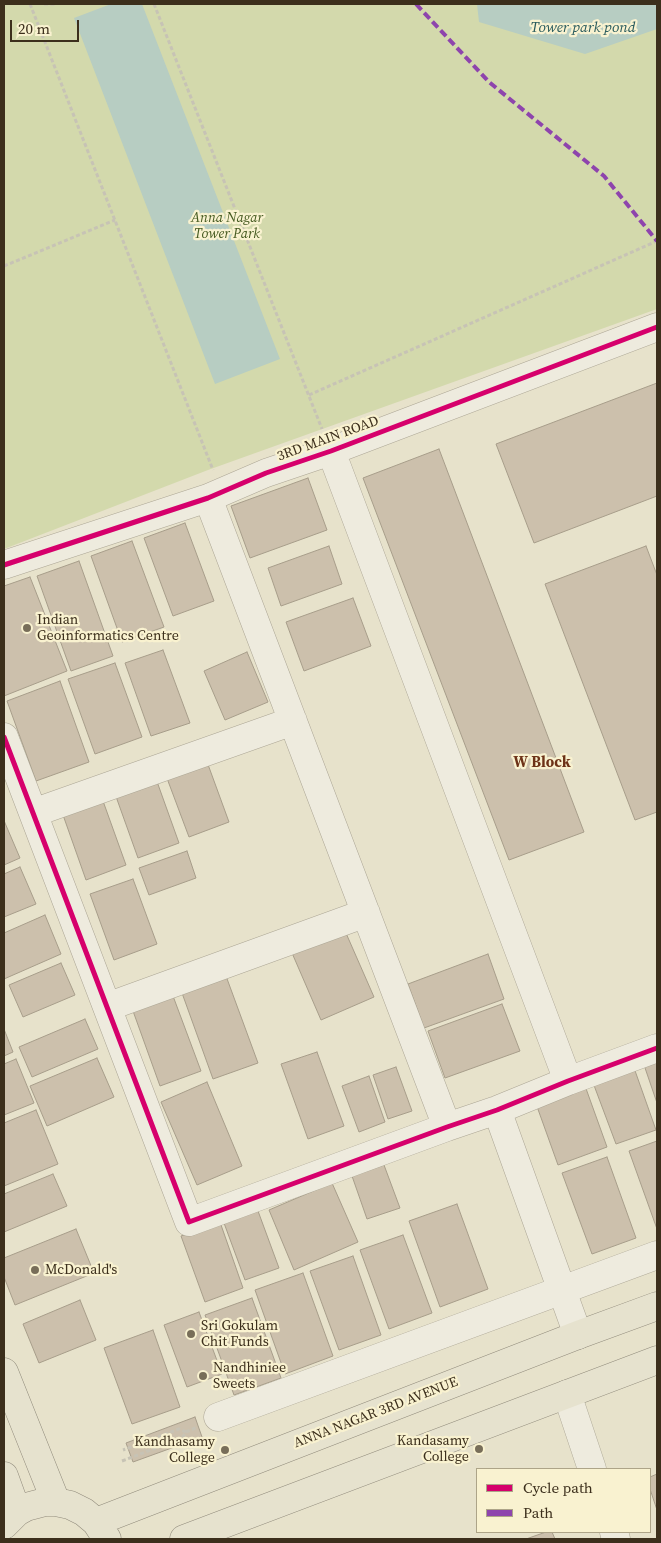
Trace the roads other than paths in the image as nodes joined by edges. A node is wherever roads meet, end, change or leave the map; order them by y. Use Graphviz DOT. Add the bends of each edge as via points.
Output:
graph roads {
  1 [pos="657,327"];
  2 [pos="331,451"];
  3 [pos="215,495"];
  4 [pos="4,565"];
  5 [pos="293,721"];
  6 [pos="4,737"];
  7 [pos="33,813"];
  8 [pos="366,913"];
  9 [pos="107,1007"];
  10 [pos="657,1048"];
  11 [pos="568,1081"];
  12 [pos="497,1110"];
  13 [pos="447,1127"];
  14 [pos="657,1255"];
  15 [pos="561,1290"];
  16 [pos="657,1306"];
  17 [pos="578,1335"];
  18 [pos="657,1360"];
  19 [pos="4,1372"];
  20 [pos="567,1394"];
  21 [pos="208,1422"];
  22 [pos="592,1468"];
  23 [pos="4,1476"];
  24 [pos="56,1502"];
  25 [pos="11,1518"];
  26 [pos="101,1530"];
  27 [pos="184,1539"];
  1 -- 2 [label="street, 3RD MAIN ROAD"];
  2 -- 3 [label="street, 3RD MAIN ROAD"];
  2 -- 11 [label="street"];
  3 -- 4 [label="street, 3RD MAIN ROAD"];
  3 -- 5 [label="street"];
  5 -- 7 [label="street"];
  5 -- 8 [label="street"];
  6 -- 7 [label="street"];
  7 -- 9 [label="street"];
  8 -- 9 [label="street"];
  8 -- 13 [label="street"];
  9 -- 13 [label="street" via="189,1222"];
  10 -- 11 [label="street"];
  11 -- 12 [label="street"];
  12 -- 13 [label="street"];
  12 -- 15 [label="street"];
  14 -- 15 [label="street"];
  15 -- 17 [label="street"];
  15 -- 21 [label="street"];
  16 -- 17 [label="main road, ANNA NAGAR 3RD AVENUE"];
  17 -- 26 [label="main road, ANNA NAGAR 3RD AVENUE"];
  18 -- 20 [label="main road"];
  19 -- 24 [label="main road"];
  20 -- 22 [label="street"];
  20 -- 27 [label="main road"];
  23 -- 25 [label="main road"];
  24 -- 25 [label="main road" via="35,1504"];
  24 -- 26 [label="main road" via="84,1512"];
}
